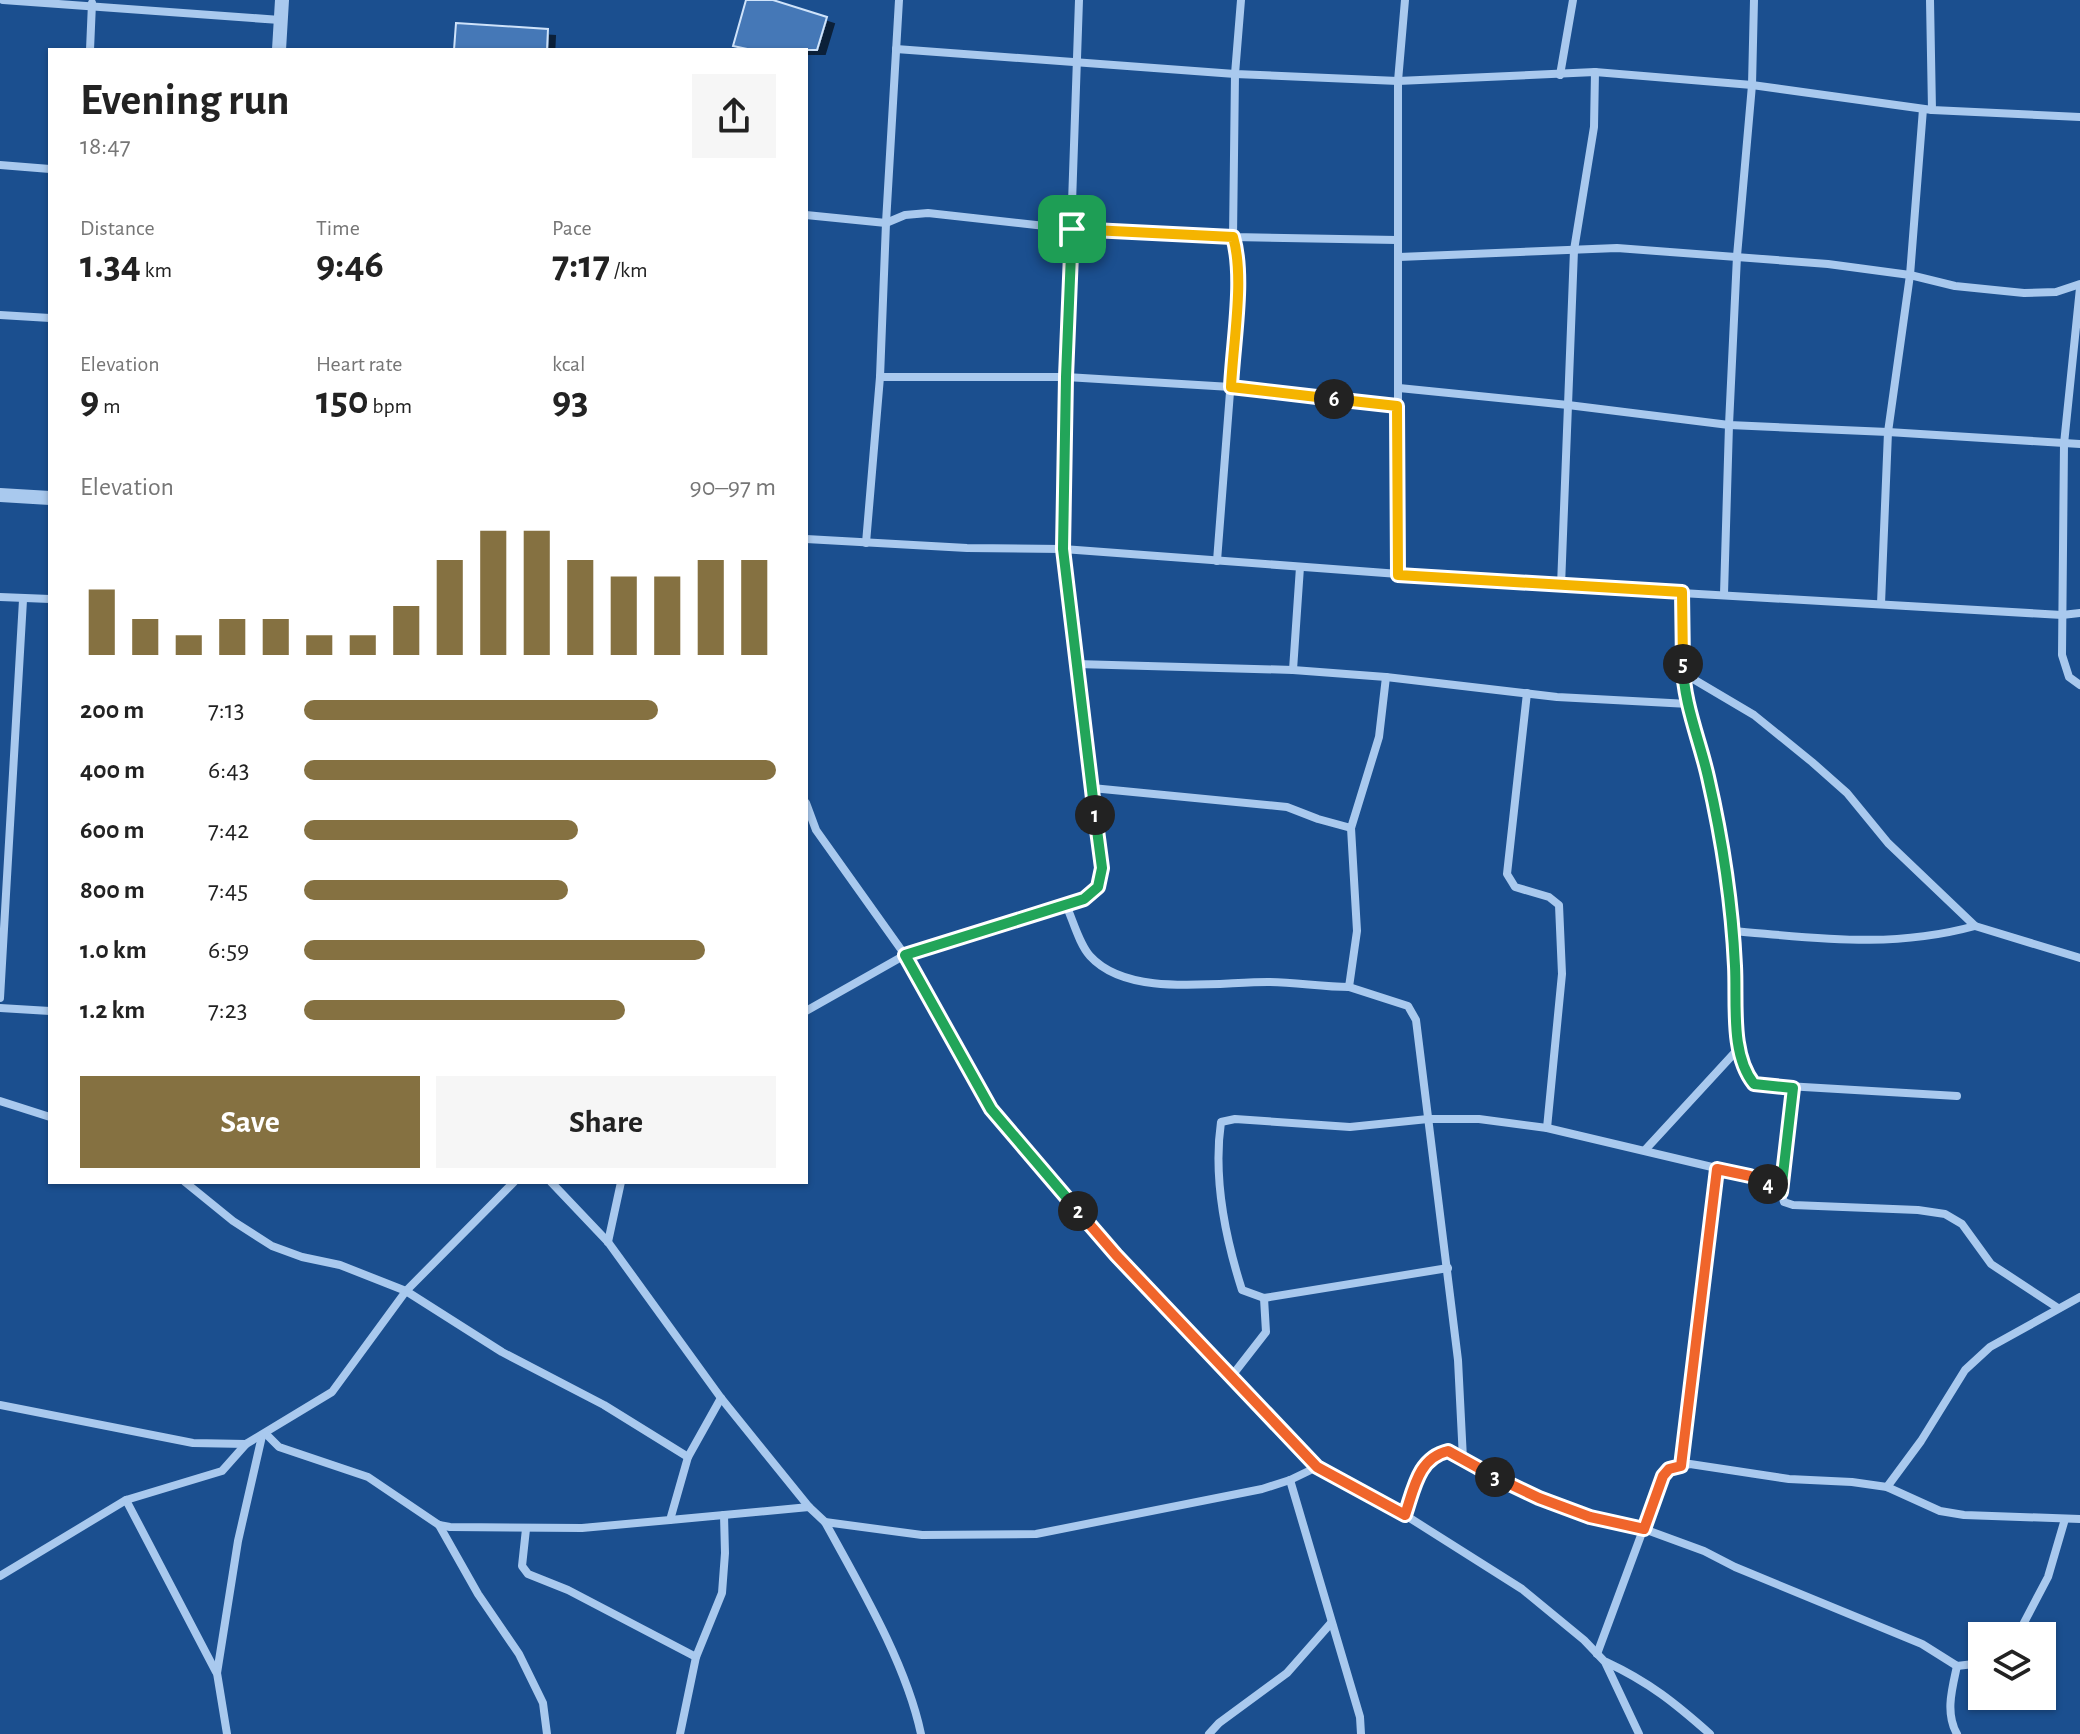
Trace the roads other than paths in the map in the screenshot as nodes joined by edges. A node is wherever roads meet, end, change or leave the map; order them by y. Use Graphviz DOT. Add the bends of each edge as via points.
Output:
graph roads {
  1 [pos="3,0"];
  2 [pos="282,0"];
  3 [pos="899,0"];
  4 [pos="1079,0"];
  5 [pos="1241,0"];
  6 [pos="1405,0"];
  7 [pos="1573,0"];
  8 [pos="1754,0"];
  9 [pos="1930,0"];
  10 [pos="92,3"];
  11 [pos="280,20"];
  12 [pos="90,48"];
  13 [pos="279,48"];
  14 [pos="896,49"];
  15 [pos="1079,63"];
  16 [pos="1595,72"];
  17 [pos="1235,74"];
  18 [pos="1560,75"];
  19 [pos="1398,81"];
  20 [pos="1752,85"];
  21 [pos="1928,110"];
  22 [pos="2080,117"];
  23 [pos="0,165"];
  24 [pos="48,169"];
  25 [pos="808,215"];
  26 [pos="886,223"];
  27 [pos="1072,229"];
  28 [pos="1233,237"];
  29 [pos="1397,240"];
  30 [pos="1574,250"];
  31 [pos="1737,256"];
  32 [pos="1399,257"];
  33 [pos="1910,275"];
  34 [pos="2080,286"];
  35 [pos="0,315"];
  36 [pos="48,318"];
  37 [pos="880,377"];
  38 [pos="1066,377"];
  39 [pos="1231,387"];
  40 [pos="1399,388"];
  41 [pos="1568,405"];
  42 [pos="1397,406"];
  43 [pos="1729,425"];
  44 [pos="1888,432"];
  45 [pos="2064,444"];
  46 [pos="2080,444"];
  47 [pos="0,495"];
  48 [pos="48,498"];
  49 [pos="808,539"];
  50 [pos="866,543"];
  51 [pos="1063,549"];
  52 [pos="1217,561"];
  53 [pos="1300,567"];
  54 [pos="1398,575"];
  55 [pos="1561,586"];
  56 [pos="1682,592"];
  57 [pos="1724,594"];
  58 [pos="0,597"];
  59 [pos="48,599"];
  60 [pos="23,600"];
  61 [pos="1881,604"];
  62 [pos="2080,613"];
  63 [pos="2062,615"];
  64 [pos="1076,664"];
  65 [pos="1293,670"];
  66 [pos="1683,673"];
  67 [pos="1386,677"];
  68 [pos="2080,685"];
  69 [pos="1527,693"];
  70 [pos="1689,704"];
  71 [pos="1092,788"];
  72 [pos="0,792"];
  73 [pos="11,793"];
  74 [pos="808,808"];
  75 [pos="1351,828"];
  76 [pos="1066,905"];
  77 [pos="1975,926"];
  78 [pos="1733,931"];
  79 [pos="905,955"];
  80 [pos="2080,958"];
  81 [pos="1349,987"];
  82 [pos="0,998"];
  83 [pos="0,1008"];
  84 [pos="808,1010"];
  85 [pos="48,1011"];
  86 [pos="1739,1048"];
  87 [pos="1793,1088"];
  88 [pos="1957,1096"];
  89 [pos="0,1101"];
  90 [pos="48,1116"];
  91 [pos="1428,1119"];
  92 [pos="1547,1128"];
  93 [pos="1645,1150"];
  94 [pos="1717,1169"];
  95 [pos="187,1184"];
  96 [pos="512,1184"];
  97 [pos="553,1184"];
  98 [pos="621,1184"];
  99 [pos="1781,1192"];
  100 [pos="608,1242"];
  101 [pos="1448,1268"];
  102 [pos="406,1291"];
  103 [pos="2080,1297"];
  104 [pos="1264,1298"];
  105 [pos="2058,1308"];
  106 [pos="1231,1377"];
  107 [pos="721,1398"];
  108 [pos="0,1405"];
  109 [pos="264,1435"];
  110 [pos="246,1444"];
  111 [pos="688,1457"];
  112 [pos="1463,1459"];
  113 [pos="1681,1466"];
  114 [pos="1317,1467"];
  115 [pos="1290,1480"];
  116 [pos="1887,1487"];
  117 [pos="126,1500"];
  118 [pos="809,1507"];
  119 [pos="724,1515"];
  120 [pos="1405,1515"];
  121 [pos="2065,1519"];
  122 [pos="2080,1519"];
  123 [pos="670,1520"];
  124 [pos="825,1522"];
  125 [pos="439,1525"];
  126 [pos="526,1529"];
  127 [pos="1644,1529"];
  128 [pos="0,1576"];
  129 [pos="2024,1622"];
  130 [pos="1331,1623"];
  131 [pos="1597,1654"];
  132 [pos="696,1657"];
  133 [pos="1605,1662"];
  134 [pos="1968,1665"];
  135 [pos="1957,1666"];
  136 [pos="217,1673"];
  137 [pos="227,1734"];
  138 [pos="547,1734"];
  139 [pos="680,1734"];
  140 [pos="921,1734"];
  141 [pos="1209,1734"];
  142 [pos="1361,1734"];
  143 [pos="1639,1734"];
  144 [pos="1710,1734"];
  145 [pos="1957,1734"];
  1 -- 10 [label="street"];
  2 -- 11 [label="street"];
  3 -- 14 [label="street"];
  4 -- 15 [label="street"];
  5 -- 17 [label="street"];
  6 -- 19 [label="street"];
  7 -- 18 [label="street"];
  8 -- 20 [label="street"];
  9 -- 21 [label="street"];
  10 -- 11 [label="street"];
  10 -- 12 [label="street"];
  11 -- 13 [label="street"];
  14 -- 15 [label="street"];
  14 -- 26 [label="street"];
  15 -- 17 [label="street"];
  15 -- 27 [label="street"];
  16 -- 18 [label="street"];
  16 -- 20 [label="street"];
  16 -- 30 [label="street" via="1594,127"];
  17 -- 19 [label="street"];
  17 -- 28 [label="street"];
  18 -- 19 [label="street"];
  19 -- 29 [label="street"];
  20 -- 21 [label="street"];
  20 -- 31 [label="street"];
  21 -- 22 [label="street"];
  21 -- 33 [label="street"];
  23 -- 24 [label="street"];
  25 -- 26 [label="street"];
  26 -- 27 [label="street" via="928,213"];
  26 -- 37 [label="street"];
  27 -- 28 [label="street"];
  27 -- 38 [label="street"];
  28 -- 29 [label="street"];
  28 -- 39 [label="street" via="1239,275"];
  29 -- 32 [label="street"];
  30 -- 31 [label="street"];
  30 -- 32 [label="street"];
  30 -- 41 [label="street"];
  31 -- 33 [label="street"];
  31 -- 43 [label="street"];
  32 -- 40 [label="street"];
  33 -- 34 [label="street" via="2024,293"];
  33 -- 44 [label="street"];
  34 -- 45 [label="street"];
  35 -- 36 [label="street"];
  37 -- 38 [label="street"];
  37 -- 50 [label="street"];
  38 -- 39 [label="street"];
  38 -- 51 [label="street"];
  39 -- 42 [label="street"];
  39 -- 52 [label="street"];
  40 -- 41 [label="street"];
  40 -- 42 [label="street"];
  41 -- 43 [label="street"];
  41 -- 55 [label="street"];
  42 -- 54 [label="street"];
  43 -- 44 [label="street"];
  43 -- 57 [label="street"];
  44 -- 45 [label="street"];
  44 -- 61 [label="street"];
  45 -- 46 [label="street"];
  45 -- 63 [label="street"];
  47 -- 48 [label="street"];
  49 -- 50 [label="street"];
  50 -- 51 [label="street"];
  51 -- 52 [label="street"];
  51 -- 64 [label="street"];
  52 -- 53 [label="street"];
  53 -- 54 [label="street"];
  53 -- 65 [label="street"];
  54 -- 55 [label="street"];
  55 -- 56 [label="street"];
  56 -- 57 [label="street"];
  56 -- 66 [label="street"];
  57 -- 61 [label="street"];
  58 -- 60 [label="street"];
  59 -- 60 [label="street"];
  60 -- 73 [label="street"];
  61 -- 63 [label="street"];
  62 -- 63 [label="street"];
  63 -- 68 [label="street" via="2062,655 2069,677"];
  64 -- 65 [label="street"];
  64 -- 71 [label="street"];
  65 -- 67 [label="street"];
  66 -- 70 [label="street"];
  66 -- 77 [label="street" via="1754,715 1812,762"];
  67 -- 69 [label="street"];
  67 -- 75 [label="street" via="1379,737"];
  69 -- 70 [label="street"];
  69 -- 92 [label="street" via="1507,874 1515,887 1559,905 1562,974"];
  70 -- 78 [label="street" via="1709,780"];
  71 -- 75 [label="street" via="1287,807"];
  71 -- 76 [label="street" via="1102,868 1098,887"];
  72 -- 73 [label="street"];
  73 -- 82 [label="street"];
  74 -- 79 [label="street" via="816,830"];
  75 -- 81 [label="street" via="1357,931"];
  76 -- 79 [label="street"];
  76 -- 81 [label="street" via="1088,955 1112,973 1136,981"];
  77 -- 78 [label="street" via="1936,937 1879,942"];
  77 -- 80 [label="street"];
  78 -- 86 [label="street"];
  79 -- 84 [label="street"];
  79 -- 106 [label="street" via="991,1109 1116,1255"];
  81 -- 91 [label="street" via="1408,1006 1416,1020"];
  83 -- 85 [label="street"];
  86 -- 87 [label="street" via="1744,1072 1754,1084"];
  86 -- 93 [label="street"];
  87 -- 88 [label="street"];
  87 -- 99 [label="street"];
  89 -- 90 [label="street"];
  91 -- 92 [label="street"];
  91 -- 101 [label="street"];
  91 -- 104 [label="street" via="1350,1127 1221,1122 1221,1196 1236,1270 1242,1290"];
  92 -- 93 [label="street"];
  93 -- 94 [label="street"];
  94 -- 99 [label="street" via="1750,1176"];
  94 -- 113 [label="street"];
  95 -- 102 [label="street" via="272,1246"];
  96 -- 102 [label="street"];
  97 -- 100 [label="street"];
  98 -- 100 [label="street"];
  99 -- 105 [label="street" via="1784,1202 1793,1205 1945,1214 1962,1224 1991,1264"];
  100 -- 107 [label="street"];
  101 -- 104 [label="street"];
  101 -- 112 [label="street"];
  102 -- 109 [label="street" via="332,1392"];
  102 -- 111 [label="street"];
  103 -- 105 [label="street"];
  104 -- 106 [label="street" via="1266,1332"];
  105 -- 116 [label="street" via="1990,1347 1965,1370"];
  106 -- 114 [label="street"];
  107 -- 111 [label="street"];
  107 -- 118 [label="street"];
  108 -- 110 [label="street" via="193,1443"];
  109 -- 110 [label="street"];
  109 -- 125 [label="street" via="279,1447 368,1477"];
  109 -- 136 [label="street" via="238,1541"];
  110 -- 117 [label="street" via="222,1471"];
  111 -- 123 [label="street"];
  112 -- 120 [label="street" via="1448,1451 1423,1464"];
  112 -- 127 [label="street" via="1539,1498"];
  113 -- 116 [label="street"];
  113 -- 127 [label="street" via="1663,1476"];
  114 -- 115 [label="street"];
  114 -- 120 [label="street"];
  115 -- 124 [label="street" via="1036,1534 922,1535"];
  115 -- 130 [label="street"];
  116 -- 121 [label="street" via="1940,1511"];
  117 -- 128 [label="street"];
  117 -- 136 [label="street"];
  118 -- 119 [label="street"];
  118 -- 124 [label="street"];
  119 -- 123 [label="street"];
  119 -- 132 [label="street" via="722,1593"];
  120 -- 131 [label="street" via="1522,1589"];
  121 -- 122 [label="street"];
  121 -- 129 [label="street" via="2048,1577"];
  123 -- 126 [label="street"];
  124 -- 140 [label="street" via="885,1635"];
  125 -- 126 [label="street"];
  125 -- 138 [label="street" via="519,1654 543,1703"];
  126 -- 132 [label="street" via="523,1571"];
  127 -- 131 [label="street"];
  127 -- 135 [label="street" via="1922,1644"];
  130 -- 141 [label="street" via="1287,1673"];
  130 -- 142 [label="street"];
  131 -- 133 [label="street"];
  132 -- 139 [label="street"];
  133 -- 143 [label="street"];
  133 -- 144 [label="street" via="1667,1696"];
  134 -- 135 [label="street"];
  135 -- 145 [label="street" via="1950,1721"];
  136 -- 137 [label="street"];
}
